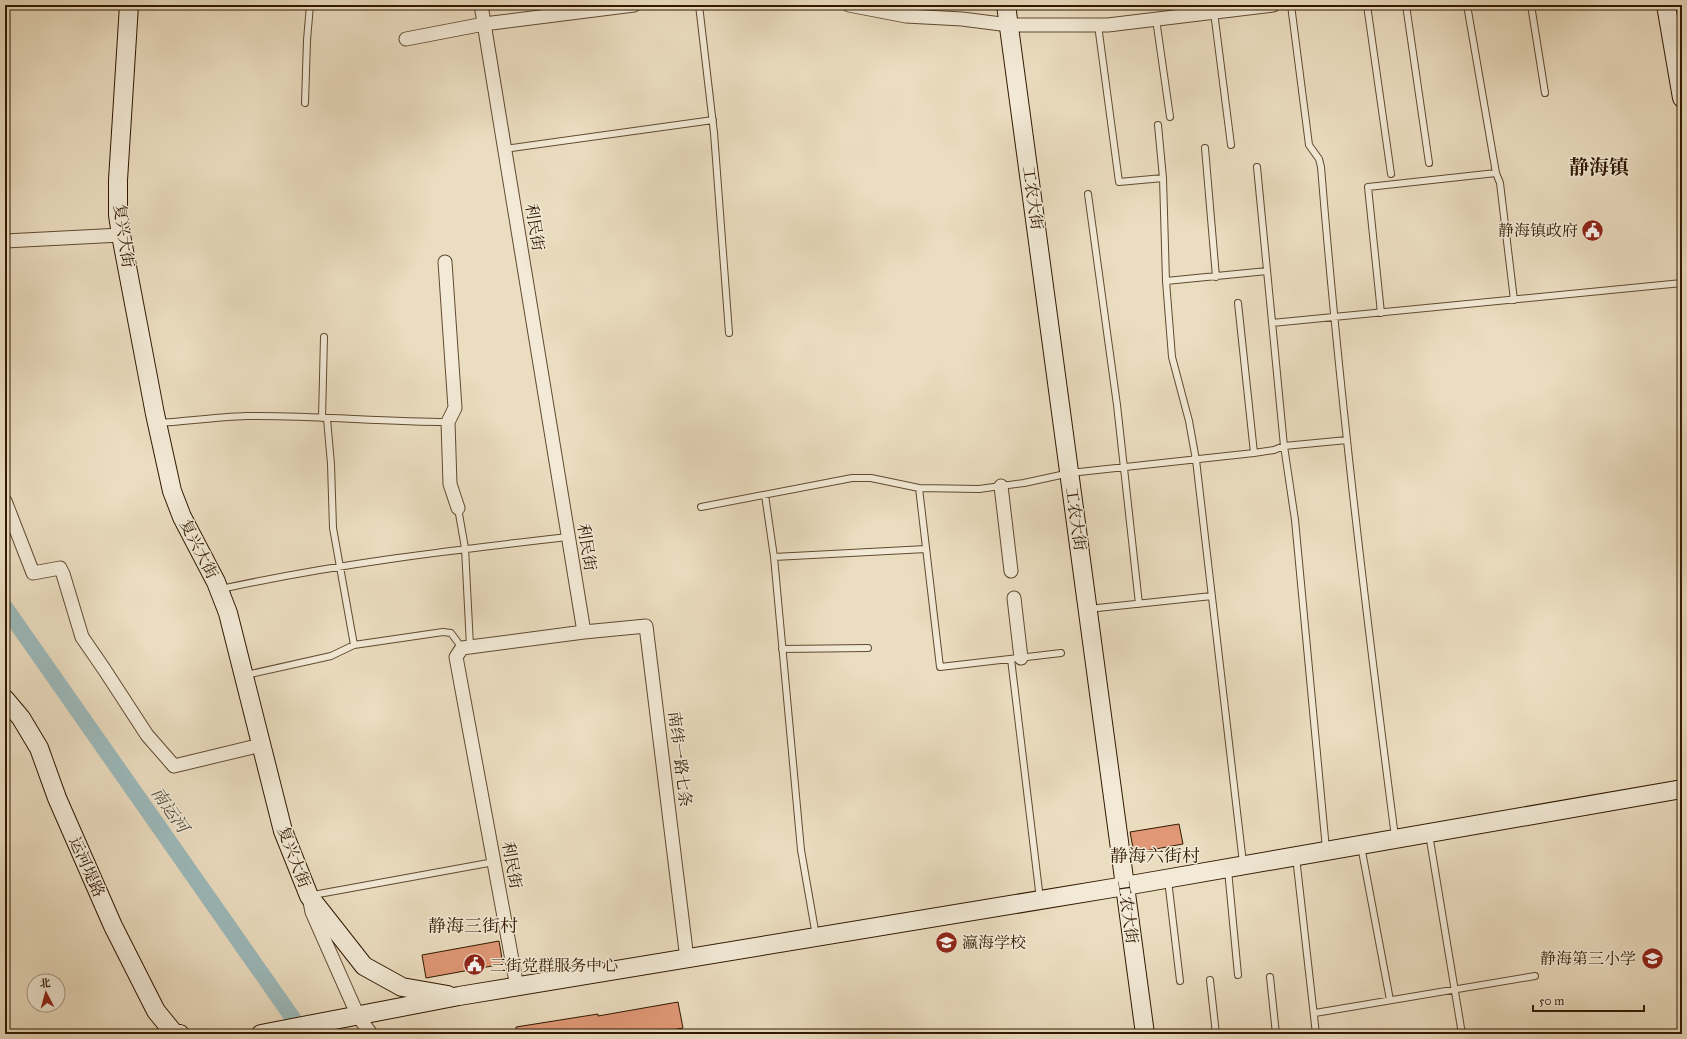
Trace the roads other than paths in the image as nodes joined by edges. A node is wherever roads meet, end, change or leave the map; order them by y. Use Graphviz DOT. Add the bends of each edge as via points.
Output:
graph roads {
  1 [pos="129,5"];
  2 [pos="310,5"];
  3 [pos="481,5"];
  4 [pos="634,5"];
  5 [pos="699,5"];
  6 [pos="849,5"];
  7 [pos="1006,5"];
  8 [pos="1273,5"];
  9 [pos="1291,5"];
  10 [pos="1367,5"];
  11 [pos="1406,5"];
  12 [pos="1467,5"];
  13 [pos="1531,5"];
  14 [pos="1666,5"];
  15 [pos="1214,12"];
  16 [pos="1156,19"];
  17 [pos="484,24"];
  18 [pos="1009,25"];
  19 [pos="1098,25"];
  20 [pos="406,39"];
  21 [pos="1545,93"];
  22 [pos="1682,98"];
  23 [pos="305,103"];
  24 [pos="1170,117"];
  25 [pos="713,120"];
  26 [pos="1158,125"];
  27 [pos="1232,145"];
  28 [pos="1205,148"];
  29 [pos="504,149"];
  30 [pos="1429,163"];
  31 [pos="1257,167"];
  32 [pos="1496,173"];
  33 [pos="1391,174"];
  34 [pos="1163,178"];
  35 [pos="1088,194"];
  36 [pos="121,235"];
  37 [pos="5,242"];
  38 [pos="445,262"];
  39 [pos="1267,271"];
  40 [pos="1216,277"];
  41 [pos="1166,281"];
  42 [pos="1682,283"];
  43 [pos="1514,300"];
  44 [pos="1238,303"];
  45 [pos="1381,313"];
  46 [pos="1334,317"];
  47 [pos="1272,323"];
  48 [pos="729,333"];
  49 [pos="324,337"];
  50 [pos="325,418"];
  51 [pos="448,422"];
  52 [pos="157,423"];
  53 [pos="1347,440"];
  54 [pos="1284,446"];
  55 [pos="1254,453"];
  56 [pos="1196,460"];
  57 [pos="1124,468"];
  58 [pos="1070,473"];
  59 [pos="1001,486"];
  60 [pos="919,488"];
  61 [pos="765,495"];
  62 [pos="5,501"];
  63 [pos="701,507"];
  64 [pos="458,508"];
  65 [pos="568,537"];
  66 [pos="465,548"];
  67 [pos="926,549"];
  68 [pos="774,557"];
  69 [pos="340,566"];
  70 [pos="1011,571"];
  71 [pos="219,590"];
  72 [pos="1212,596"];
  73 [pos="1014,598"];
  74 [pos="1139,604"];
  75 [pos="1088,609"];
  76 [pos="584,632"];
  77 [pos="354,646"];
  78 [pos="466,647"];
  79 [pos="868,648"];
  80 [pos="782,649"];
  81 [pos="1061,653"];
  82 [pos="1016,658"];
  83 [pos="243,676"];
  84 [pos="5,698"];
  85 [pos="261,745"];
  86 [pos="1682,789"];
  87 [pos="1429,832"];
  88 [pos="1395,838"];
  89 [pos="1361,844"];
  90 [pos="1327,850"];
  91 [pos="1295,856"];
  92 [pos="494,862"];
  93 [pos="1236,866"];
  94 [pos="1168,878"];
  95 [pos="1125,886"];
  96 [pos="309,896"];
  97 [pos="1040,900"];
  98 [pos="816,937"];
  99 [pos="687,959"];
  100 [pos="1238,975"];
  101 [pos="1535,976"];
  102 [pos="1270,977"];
  103 [pos="1210,980"];
  104 [pos="1180,981"];
  105 [pos="517,987"];
  106 [pos="1455,988"];
  107 [pos="459,996"];
  108 [pos="1390,1000"];
  109 [pos="1315,1013"];
  110 [pos="358,1016"];
  111 [pos="176,1034"];
  112 [pos="261,1034"];
  113 [pos="371,1034"];
  114 [pos="1145,1034"];
  115 [pos="1216,1034"];
  116 [pos="1276,1034"];
  117 [pos="1316,1034"];
  118 [pos="1462,1034"];
  1 -- 36 [label="street, 复兴大街" via="118,180"];
  2 -- 23 [label="lane"];
  3 -- 17 [label="street, 利民街"];
  4 -- 17 [label="street"];
  5 -- 25 [label="lane"];
  6 -- 18 [label="street" via="906,16"];
  7 -- 18 [label="street, 工农大街"];
  8 -- 15 [label="street"];
  9 -- 46 [label="lane" via="1310,145 1321,167"];
  10 -- 33 [label="lane"];
  11 -- 30 [label="lane"];
  12 -- 32 [label="lane"];
  13 -- 21 [label="lane"];
  14 -- 22 [label="street"];
  15 -- 16 [label="street"];
  15 -- 27 [label="lane"];
  16 -- 19 [label="street"];
  16 -- 24 [label="lane"];
  17 -- 20 [label="street"];
  17 -- 29 [label="street, 利民街"];
  18 -- 19 [label="street"];
  18 -- 58 [label="street, 工农大街"];
  19 -- 34 [label="lane" via="1120,182"];
  25 -- 29 [label="lane"];
  25 -- 48 [label="lane"];
  26 -- 34 [label="lane"];
  28 -- 40 [label="lane"];
  29 -- 65 [label="street, 利民街"];
  31 -- 39 [label="lane"];
  32 -- 43 [label="lane" via="1500,184"];
  32 -- 45 [label="lane" via="1368,187"];
  34 -- 41 [label="lane"];
  35 -- 57 [label="lane"];
  36 -- 37 [label="street"];
  36 -- 52 [label="street, 复兴大街"];
  38 -- 51 [label="street" via="455,408"];
  39 -- 40 [label="lane"];
  39 -- 47 [label="lane"];
  40 -- 41 [label="lane"];
  41 -- 56 [label="lane" via="1172,357 1189,421"];
  42 -- 43 [label="lane"];
  43 -- 45 [label="lane"];
  44 -- 55 [label="lane"];
  45 -- 46 [label="lane"];
  46 -- 47 [label="lane"];
  46 -- 53 [label="lane"];
  47 -- 54 [label="lane"];
  49 -- 50 [label="lane"];
  50 -- 51 [label="lane"];
  50 -- 52 [label="lane" via="245,416"];
  50 -- 69 [label="lane" via="331,464 333,528"];
  51 -- 64 [label="street" via="450,484"];
  52 -- 71 [label="street, 复兴大街" via="172,491 182,517"];
  53 -- 54 [label="lane"];
  53 -- 88 [label="lane"];
  54 -- 55 [label="lane"];
  54 -- 90 [label="lane" via="1295,520"];
  55 -- 56 [label="lane"];
  56 -- 57 [label="lane"];
  56 -- 72 [label="lane"];
  57 -- 58 [label="lane"];
  57 -- 74 [label="lane"];
  58 -- 59 [label="lane"];
  58 -- 75 [label="street, 工农大街"];
  59 -- 60 [label="lane" via="972,489"];
  59 -- 70 [label="street"];
  60 -- 61 [label="lane" via="871,478 852,478"];
  60 -- 67 [label="lane"];
  61 -- 63 [label="lane"];
  61 -- 68 [label="lane"];
  62 -- 85 [label="street" via="33,573 60,568 82,637 147,735 174,766"];
  64 -- 66 [label="lane"];
  65 -- 66 [label="lane"];
  65 -- 76 [label="street, 利民街"];
  66 -- 69 [label="lane"];
  66 -- 78 [label="lane"];
  67 -- 68 [label="lane"];
  67 -- 82 [label="lane" via="940,667"];
  68 -- 80 [label="lane"];
  69 -- 71 [label="lane"];
  69 -- 77 [label="lane"];
  71 -- 83 [label="street, 复兴大街" via="228,613"];
  72 -- 74 [label="lane"];
  72 -- 93 [label="lane"];
  73 -- 82 [label="street"];
  74 -- 75 [label="lane"];
  75 -- 95 [label="street, 工农大街"];
  76 -- 78 [label="street"];
  76 -- 99 [label="street, 南纬一路七条" via="646,626"];
  77 -- 78 [label="lane" via="443,632 451,633"];
  77 -- 83 [label="lane" via="331,656"];
  78 -- 92 [label="street, 利民街" via="456,657"];
  79 -- 80 [label="lane"];
  80 -- 98 [label="lane" via="801,850"];
  81 -- 82 [label="lane"];
  82 -- 97 [label="lane"];
  83 -- 85 [label="street, 复兴大街"];
  84 -- 111 [label="street, 运河堤路" via="39,748 56,798 113,926 156,1011"];
  85 -- 96 [label="street, 复兴大街" via="283,831"];
  86 -- 87 [label="street"];
  87 -- 88 [label="street"];
  87 -- 106 [label="lane"];
  88 -- 89 [label="street"];
  89 -- 90 [label="street"];
  89 -- 108 [label="lane"];
  90 -- 91 [label="street"];
  91 -- 93 [label="street"];
  91 -- 109 [label="lane"];
  92 -- 96 [label="lane"];
  92 -- 105 [label="street, 利民街"];
  93 -- 94 [label="street"];
  93 -- 100 [label="lane"];
  94 -- 95 [label="street"];
  94 -- 104 [label="lane"];
  95 -- 97 [label="street"];
  95 -- 114 [label="street, 工农大街"];
  96 -- 107 [label="street, 复兴大街" via="364,966 402,987"];
  96 -- 110 [label="street" via="312,912"];
  97 -- 98 [label="street"];
  98 -- 99 [label="street"];
  99 -- 105 [label="street"];
  101 -- 106 [label="lane"];
  102 -- 116 [label="lane"];
  103 -- 115 [label="lane"];
  105 -- 107 [label="street"];
  106 -- 108 [label="lane"];
  106 -- 118 [label="lane"];
  107 -- 110 [label="street"];
  108 -- 109 [label="lane"];
  109 -- 117 [label="lane"];
  110 -- 112 [label="street"];
  110 -- 113 [label="street"];
}
